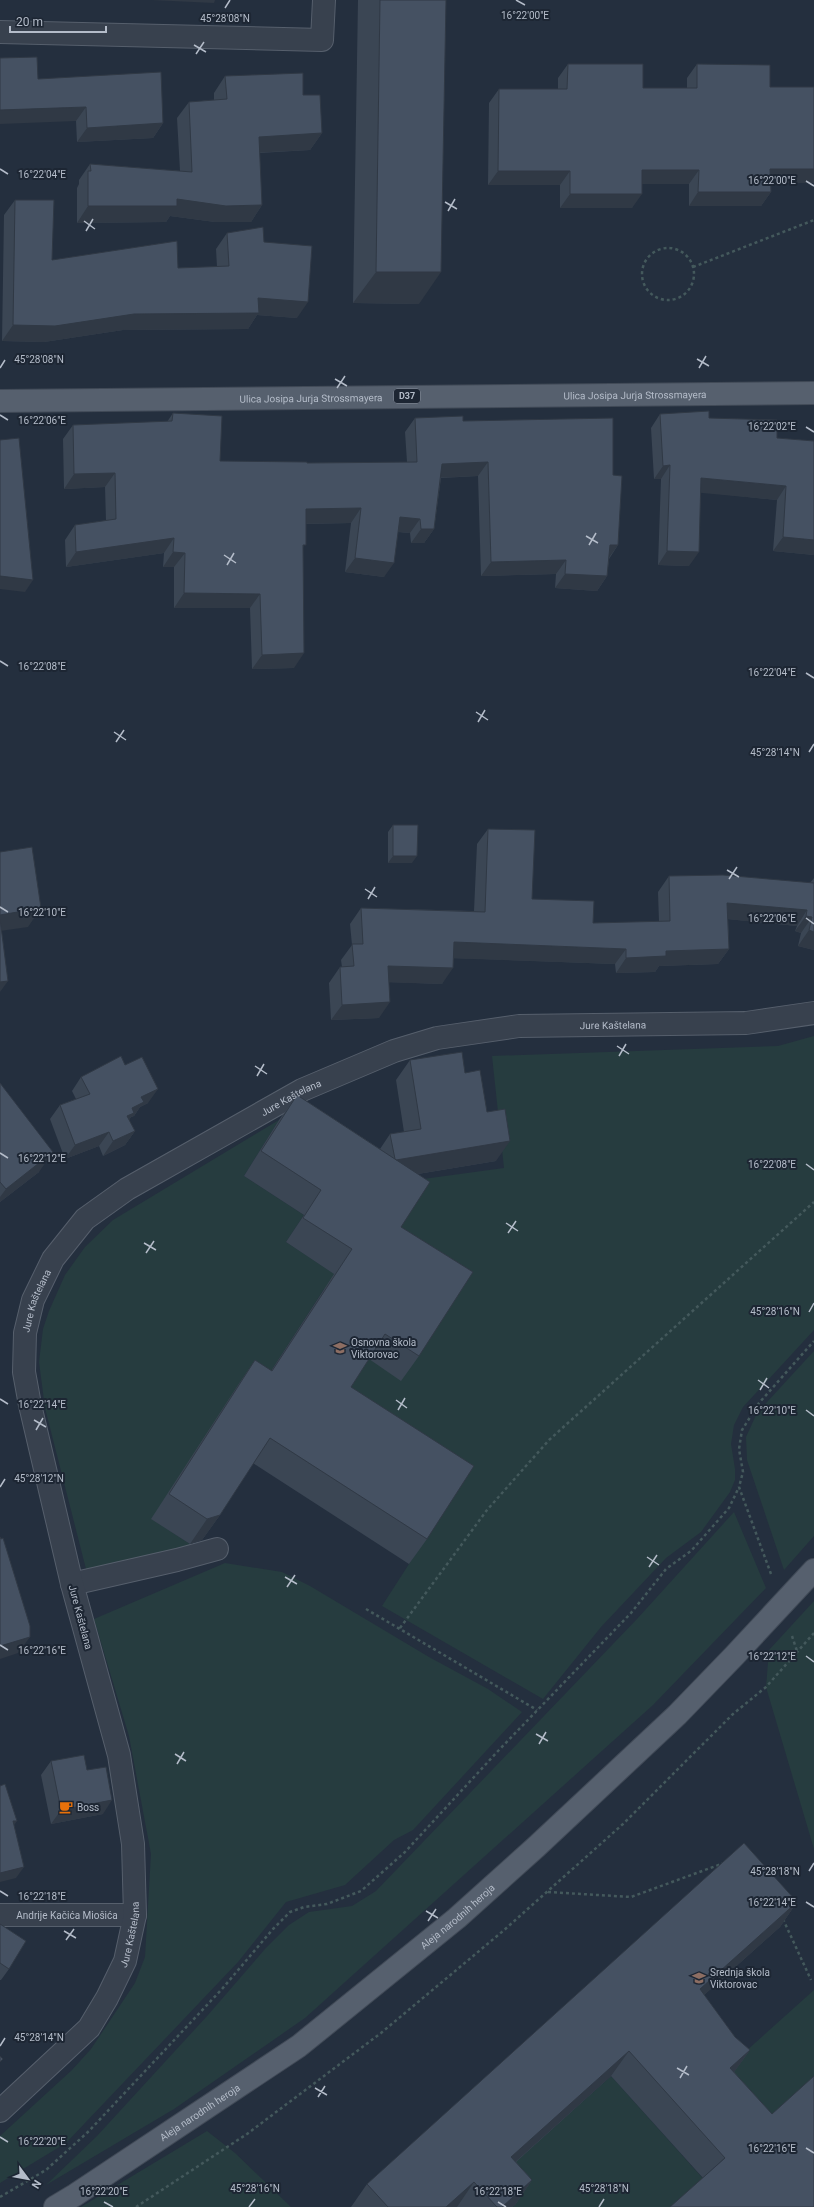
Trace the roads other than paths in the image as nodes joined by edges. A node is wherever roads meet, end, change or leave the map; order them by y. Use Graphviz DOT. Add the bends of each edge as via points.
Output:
graph roads {
  1 [pos="324,0"];
  2 [pos="0,32"];
  3 [pos="814,393"];
  4 [pos="0,401"];
  5 [pos="814,1013"];
  6 [pos="216,1549"];
  7 [pos="814,1570"];
  8 [pos="72,1584"];
  9 [pos="0,1915"];
  10 [pos="134,1915"];
  11 [pos="0,2111"];
  12 [pos="55,2207"];
  1 -- 2 [label="street" via="322,40"];
  3 -- 4 [label="main road, Ulica Josipa Jurja Strossmayera / D37"];
  5 -- 8 [label="street, Jure Kaštelana" via="746,1023 519,1026 437,1038 394,1051 302,1090 127,1189 85,1219 53,1259 33,1300 25,1333 24,1372 30,1405"];
  6 -- 8 [label="street"];
  7 -- 12 [label="main road, Aleja narodnih heroja" via="677,1715 463,1912 299,2046"];
  8 -- 10 [label="street, Jure Kaštelana" via="119,1755 133,1844"];
  9 -- 10 [label="street, Andrije Kačića Miošića"];
  10 -- 11 [label="street, Jure Kaštelana" via="125,1961 89,2028"];
}
